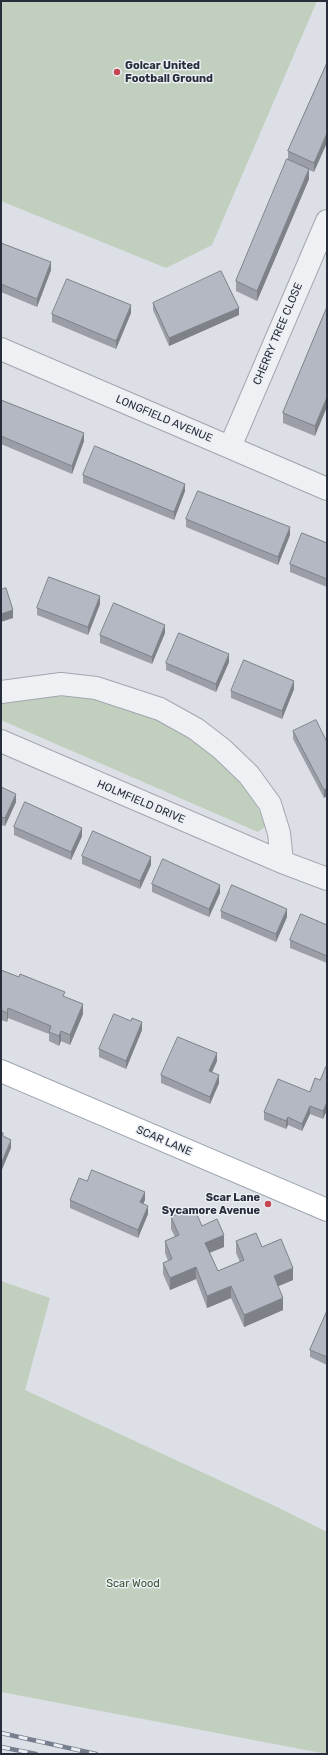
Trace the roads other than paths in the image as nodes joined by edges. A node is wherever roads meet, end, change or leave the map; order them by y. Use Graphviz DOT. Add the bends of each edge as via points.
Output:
graph roads {
  1 [pos="327,221"];
  2 [pos="1,349"];
  3 [pos="230,447"];
  4 [pos="327,489"];
  5 [pos="1,692"];
  6 [pos="1,741"];
  7 [pos="282,862"];
  8 [pos="327,879"];
  9 [pos="1,1071"];
  10 [pos="327,1210"];
  1 -- 3 [label="street, CHERRY TREE CLOSE"];
  2 -- 3 [label="street, LONGFIELD AVENUE"];
  3 -- 4 [label="street, LONGFIELD AVENUE"];
  5 -- 7 [label="street" via="61,684 96,688 160,709 196,729 249,775 270,804 279,832"];
  6 -- 7 [label="street, HOLMFIELD DRIVE"];
  7 -- 8 [label="street, HOLMFIELD DRIVE"];
  9 -- 10 [label="main road, SCAR LANE"];
}
